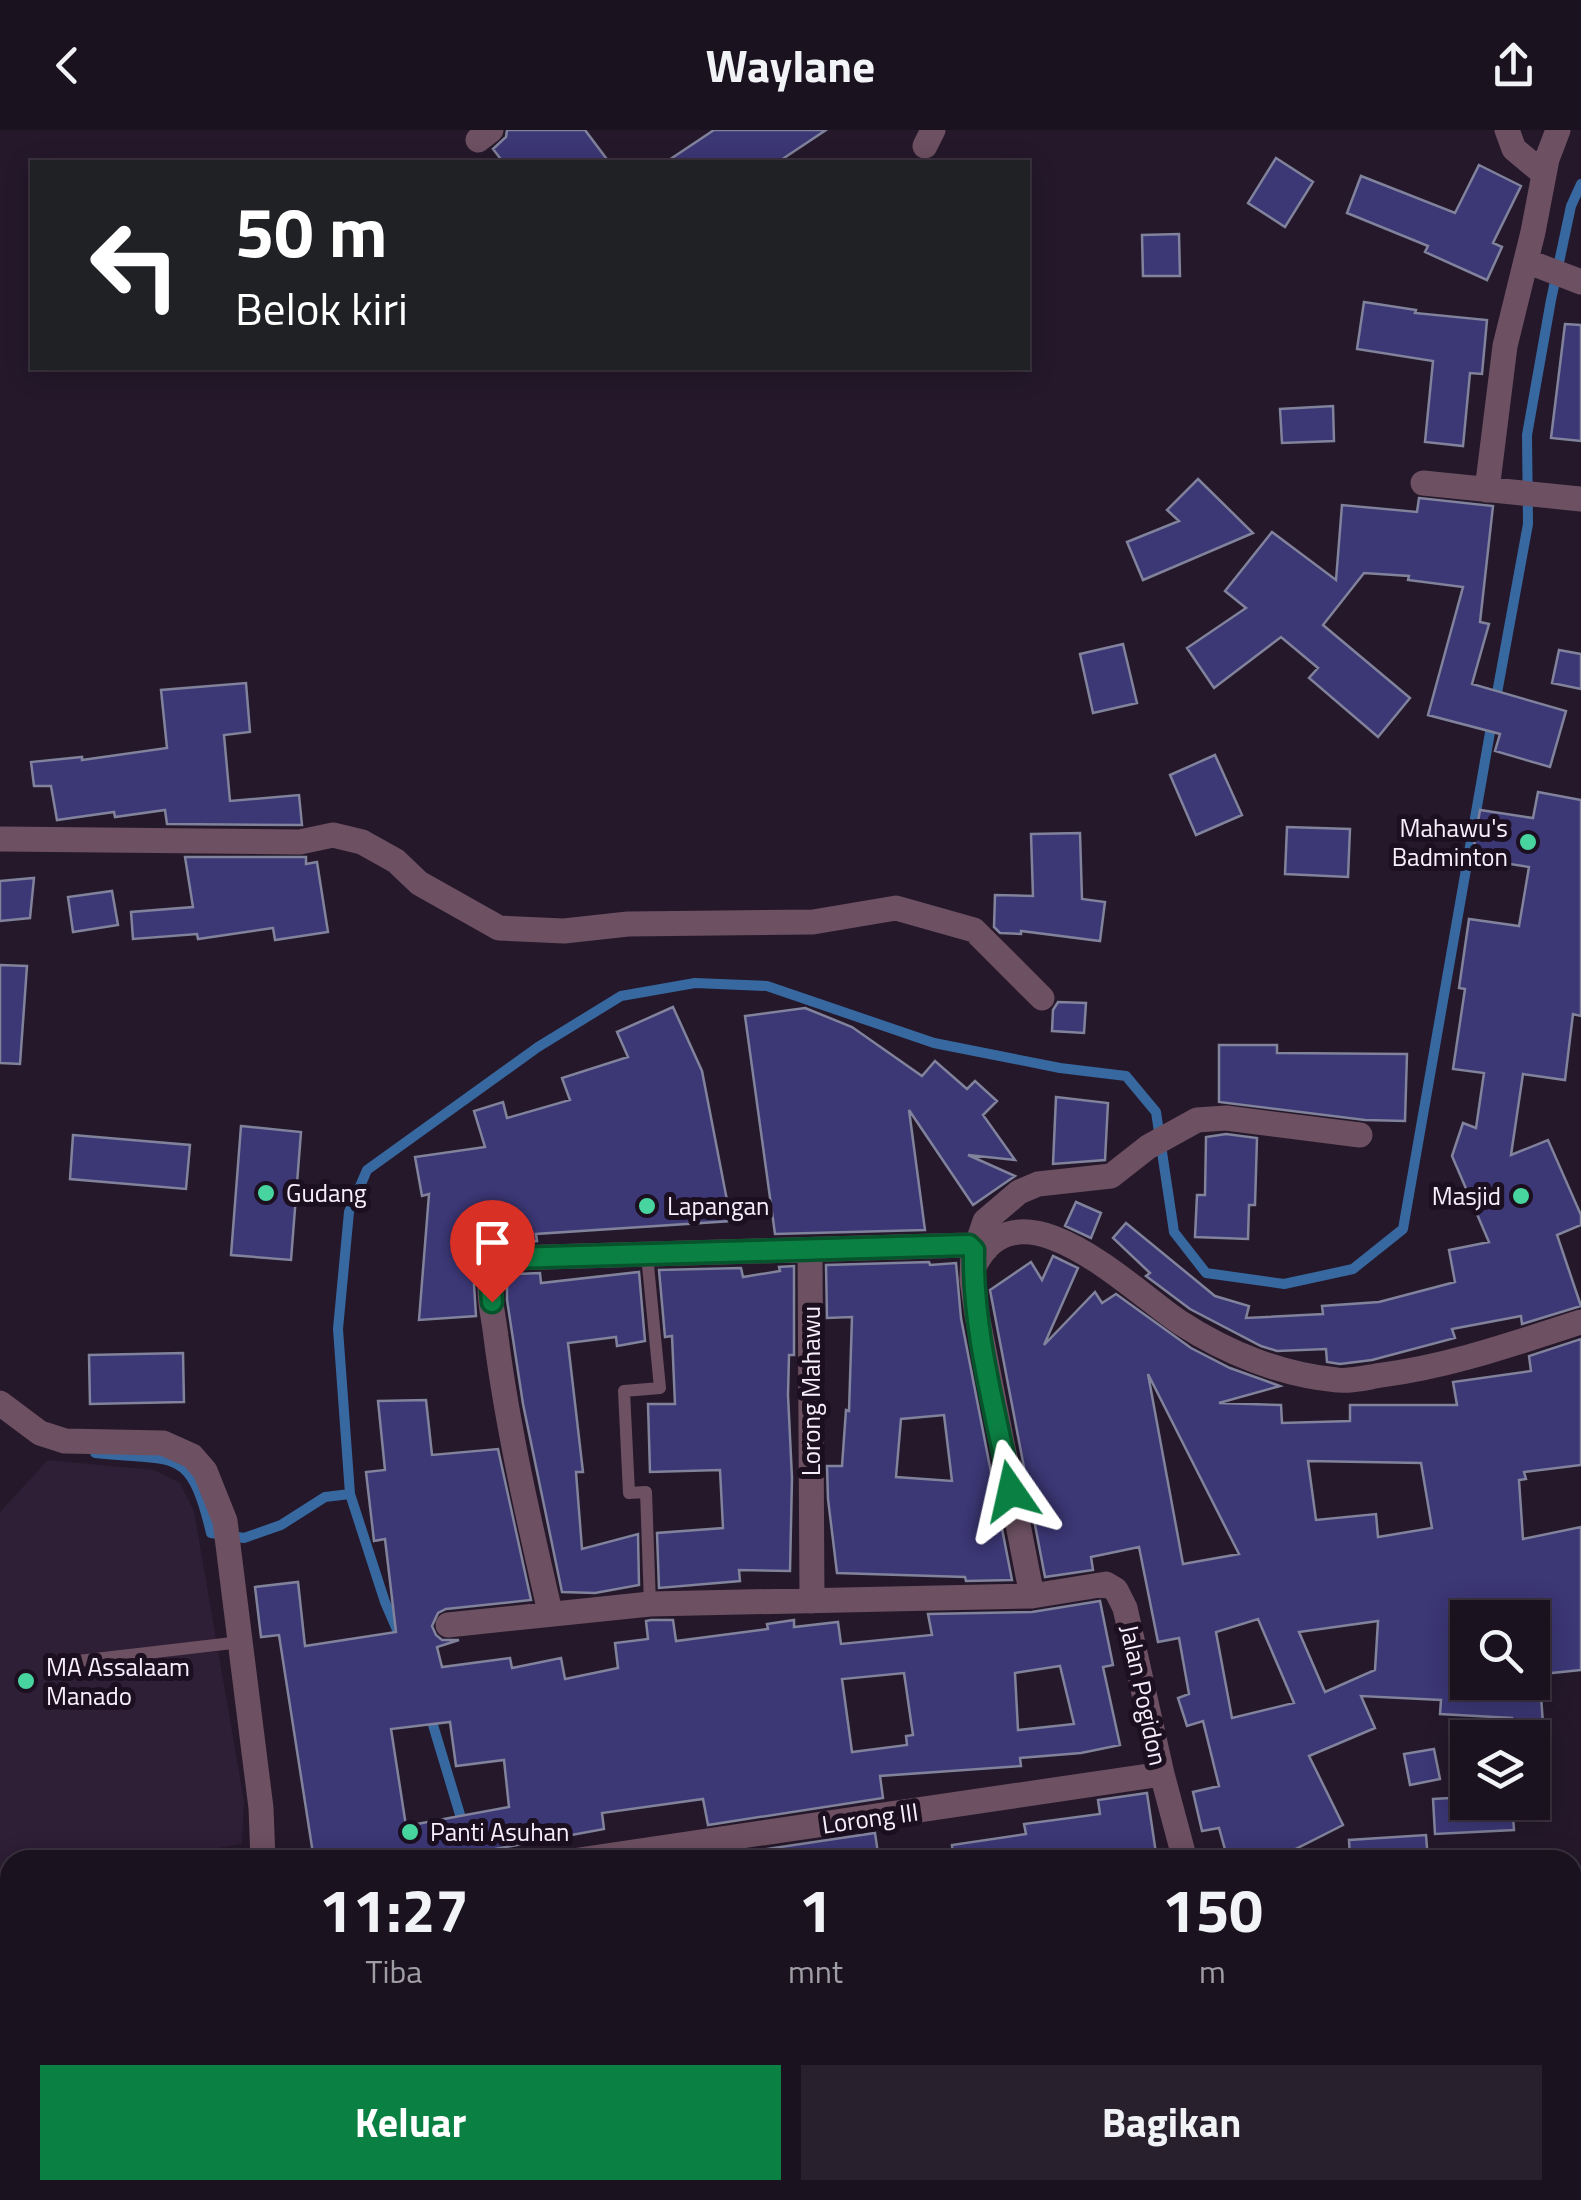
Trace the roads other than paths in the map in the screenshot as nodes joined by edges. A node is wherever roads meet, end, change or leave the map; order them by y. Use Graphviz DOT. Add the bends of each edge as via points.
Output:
graph roads {
  1 [pos="1507,130"];
  2 [pos="1558,130"];
  3 [pos="1544,174"];
  4 [pos="1529,262"];
  5 [pos="1573,278"];
  6 [pos="1423,483"];
  7 [pos="1487,490"];
  8 [pos="1569,498"];
  9 [pos="0,839"];
  10 [pos="1042,998"];
  11 [pos="1360,1135"];
  12 [pos="810,1252"];
  13 [pos="646,1255"];
  14 [pos="980,1259"];
  15 [pos="1581,1322"];
  16 [pos="0,1404"];
  17 [pos="1032,1596"];
  18 [pos="812,1601"];
  19 [pos="650,1604"];
  20 [pos="550,1612"];
  21 [pos="448,1625"];
  22 [pos="241,1642"];
  23 [pos="78,1661"];
  24 [pos="1162,1774"];
  25 [pos="263,1850"];
  26 [pos="647,1850"];
  27 [pos="1182,1850"];
  1 -- 3 [label="street" via="1514,149"];
  2 -- 3 [label="street"];
  3 -- 4 [label="street"];
  4 -- 5 [label="street"];
  4 -- 7 [label="street" via="1497,390"];
  6 -- 7 [label="street"];
  7 -- 8 [label="street"];
  9 -- 10 [label="street" via="300,842 333,835 396,861 419,883 499,928 813,922 896,908 974,930"];
  11 -- 14 [label="street" via="1197,1120 1107,1177 1019,1192 985,1221"];
  12 -- 13 [label="street"];
  12 -- 14 [label="street" via="969,1245"];
  12 -- 18 [label="street, Lorong Mahawu"];
  13 -- 19 [label="lane" via="660,1388 624,1390 629,1492 646,1492"];
  13 -- 20 [label="street" via="511,1258 491,1276 502,1388"];
  14 -- 15 [label="street" via="993,1242 1022,1230 1040,1233 1099,1261 1180,1322 1241,1356 1340,1381 1432,1368"];
  14 -- 17 [label="street" via="977,1315"];
  16 -- 22 [label="street" via="65,1441 163,1443 192,1456 225,1521"];
  17 -- 18 [label="street"];
  17 -- 24 [label="street, Jalan Pogidon" via="1094,1584 1116,1590"];
  18 -- 19 [label="street"];
  19 -- 20 [label="street"];
  20 -- 21 [label="street"];
  22 -- 23 [label="lane"];
  22 -- 25 [label="street"];
  24 -- 26 [label="street, Lorong III"];
  24 -- 27 [label="street, Jalan Pogidon"];
}
